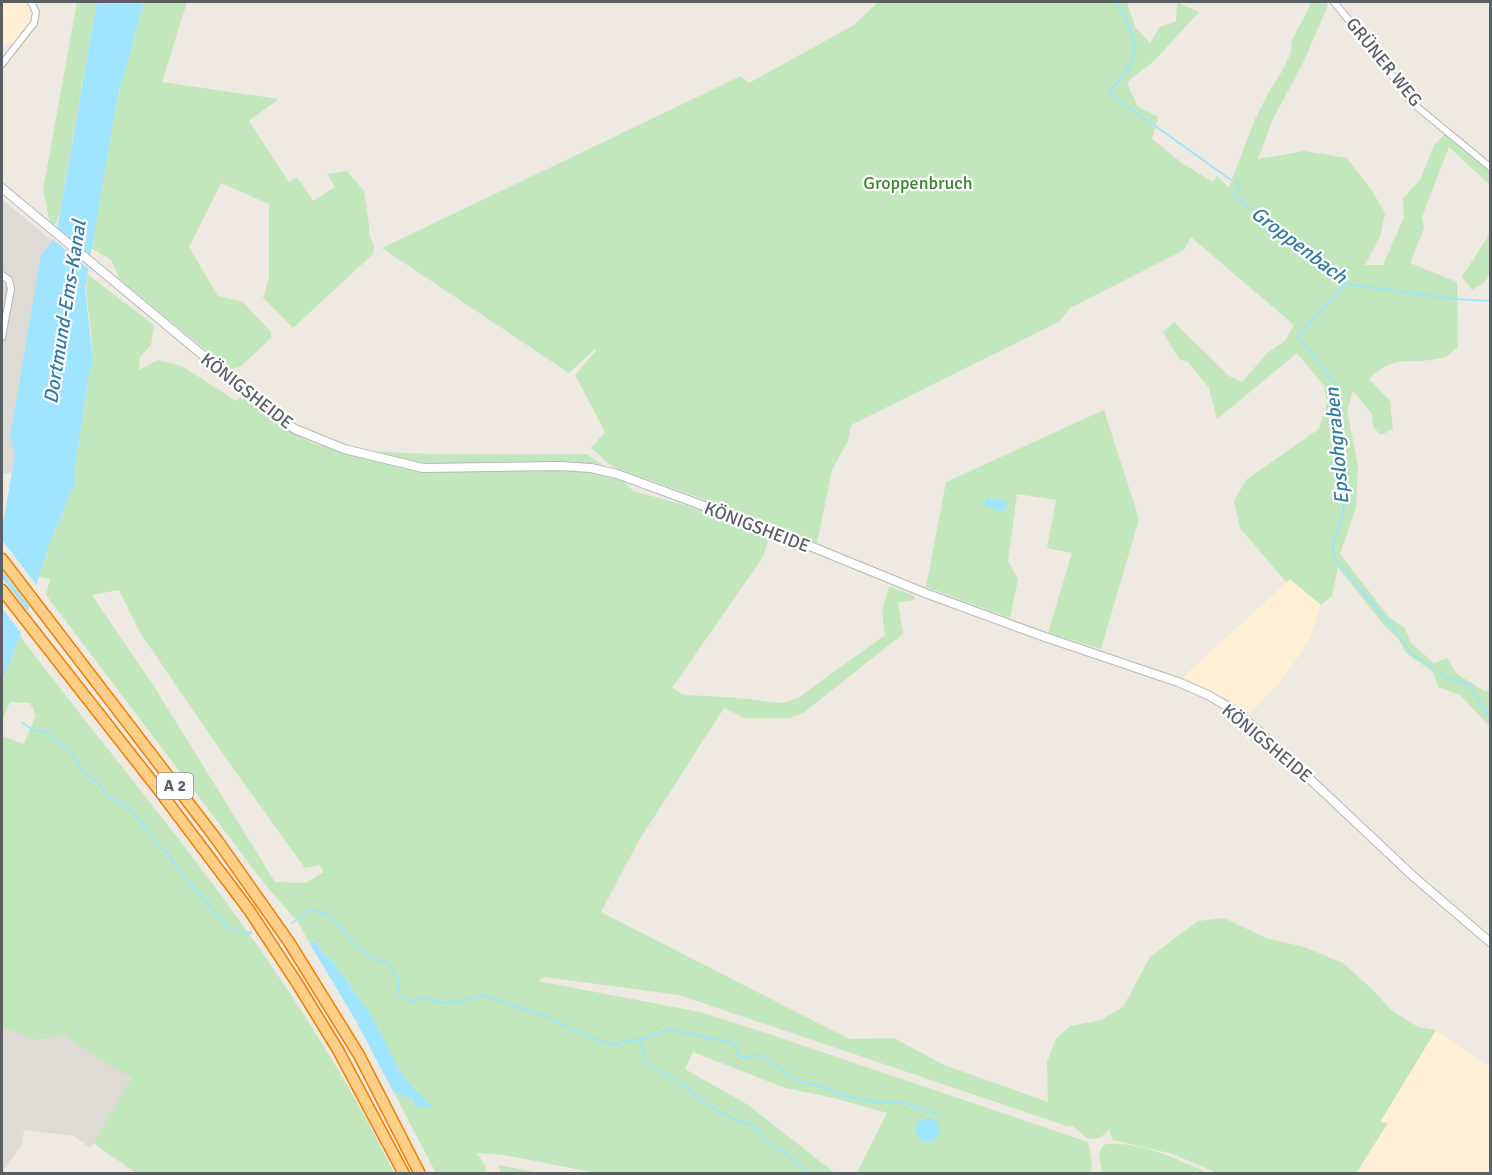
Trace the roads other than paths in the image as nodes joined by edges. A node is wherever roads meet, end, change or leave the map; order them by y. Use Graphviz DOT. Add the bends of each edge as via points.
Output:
graph roads {
  1 [pos="31,2"];
  2 [pos="1334,2"];
  3 [pos="2,64"];
  4 [pos="1491,167"];
  5 [pos="2,188"];
  6 [pos="2,274"];
  7 [pos="2,337"];
  8 [pos="2,559"];
  9 [pos="2,590"];
  10 [pos="1491,942"];
  11 [pos="404,1173"];
  12 [pos="420,1173"];
  1 -- 3 [label="street" via="36,12 34,24"];
  2 -- 4 [label="street, GRÜNER WEG" via="1410,101"];
  5 -- 10 [label="main road, KÖNIGSHEIDE" via="277,417 314,438 423,468 559,466 617,474 925,593 1208,695 1260,732 1431,893"];
  6 -- 7 [label="street" via="9,280 11,290"];
  8 -- 12 [label="highway, A 2" via="236,866 289,942 359,1055"];
  9 -- 11 [label="highway, A 2" via="249,910 338,1050"];
}
